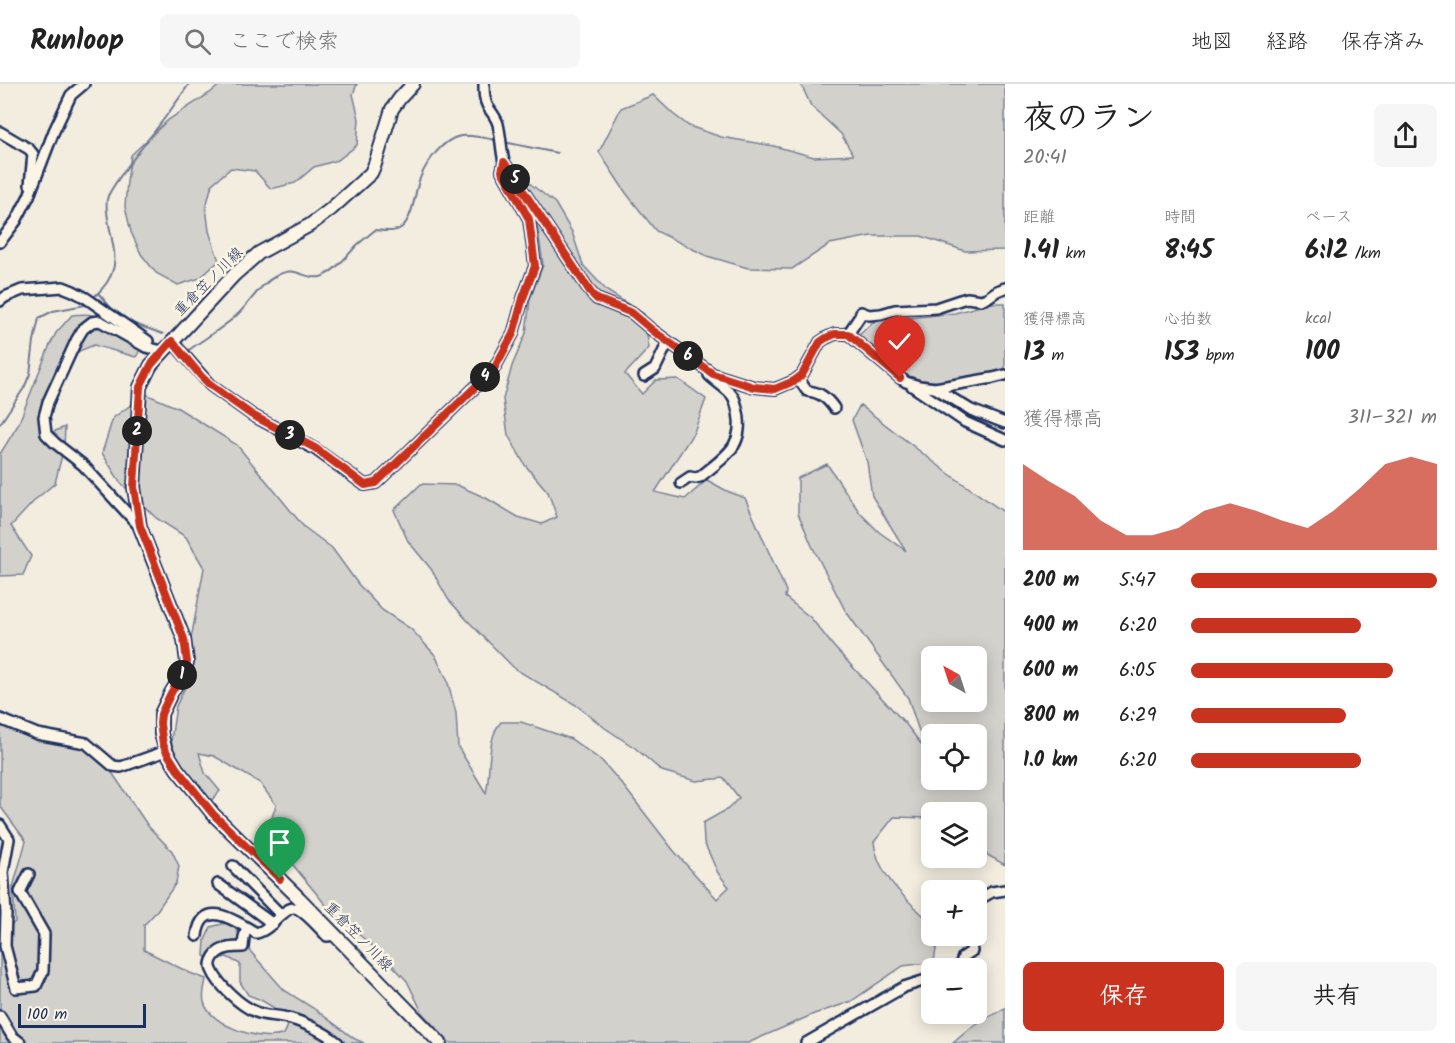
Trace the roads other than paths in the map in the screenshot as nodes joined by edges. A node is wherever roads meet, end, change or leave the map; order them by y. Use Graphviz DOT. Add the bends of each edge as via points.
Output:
graph roads {
  1 [pos="84,84"];
  2 [pos="413,84"];
  3 [pos="484,84"];
  4 [pos="0,132"];
  5 [pos="504,162"];
  6 [pos="29,196"];
  7 [pos="0,242"];
  8 [pos="1005,288"];
  9 [pos="2,296"];
  10 [pos="848,334"];
  11 [pos="172,341"];
  12 [pos="668,342"];
  13 [pos="162,351"];
  14 [pos="704,368"];
  15 [pos="1005,375"];
  16 [pos="644,376"];
  17 [pos="798,378"];
  18 [pos="906,382"];
  19 [pos="935,388"];
  20 [pos="834,408"];
  21 [pos="1005,423"];
  22 [pos="1005,440"];
  23 [pos="681,483"];
  24 [pos="140,526"];
  25 [pos="0,719"];
  26 [pos="166,751"];
  27 [pos="0,825"];
  28 [pos="233,866"];
  29 [pos="29,874"];
  30 [pos="218,884"];
  31 [pos="1005,890"];
  32 [pos="987,895"];
  33 [pos="281,915"];
  34 [pos="273,924"];
  35 [pos="248,928"];
  36 [pos="336,935"];
  37 [pos="197,936"];
  38 [pos="971,946"];
  39 [pos="963,958"];
  40 [pos="921,982"];
  41 [pos="0,1016"];
  42 [pos="21,1043"];
  43 [pos="338,1043"];
  44 [pos="440,1043"];
  45 [pos="806,1043"];
  1 -- 6 [label="street" via="71,94"];
  2 -- 11 [label="main road, 重倉笠ノ川線" via="392,109 370,173 310,225 247,263"];
  3 -- 5 [label="street" via="486,105 495,116"];
  4 -- 6 [label="street" via="33,154"];
  5 -- 11 [label="street" via="502,171 529,219 535,266 513,334 494,369 376,483 365,485 315,448 252,415 210,385"];
  5 -- 12 [label="street" via="591,293 632,313"];
  6 -- 7 [label="street"];
  8 -- 10 [label="street" via="981,300 967,298 936,308 868,315 861,312"];
  9 -- 13 [label="street" via="22,290 63,287 86,298"];
  10 -- 17 [label="street" via="835,334 820,342"];
  10 -- 18 [label="street"];
  11 -- 13 [label="main road, 重倉笠ノ川線"];
  12 -- 14 [label="street"];
  12 -- 16 [label="street" via="655,369"];
  13 -- 24 [label="main road, 重倉笠ノ川線" via="140,387 134,487"];
  13 -- 24 [label="street" via="146,347 100,321 92,322 77,339 44,417 46,434 83,465"];
  14 -- 17 [label="street" via="766,389"];
  14 -- 23 [label="street" via="736,402 740,432 728,454 700,477 690,477"];
  15 -- 19 [label="street"];
  17 -- 20 [label="street" via="807,391 821,393"];
  18 -- 19 [label="street"];
  18 -- 22 [label="street" via="965,422"];
  19 -- 21 [label="street" via="972,410"];
  24 -- 26 [label="main road, 重倉笠ノ川線" via="187,652 184,672 161,714 160,734"];
  25 -- 26 [label="street" via="37,734 86,743 112,766 121,767"];
  26 -- 36 [label="main road, 重倉笠ノ川線" via="213,814"];
  27 -- 29 [label="street" via="9,839 3,872 5,946 16,988 36,986 43,971 44,934 20,892"];
  28 -- 33 [label="street"];
  30 -- 34 [label="street"];
  31 -- 32 [label="street"];
  33 -- 34 [label="street"];
  33 -- 36 [label="street" via="295,908 327,936"];
  34 -- 35 [label="street" via="256,933"];
  35 -- 37 [label="street" via="224,915 212,915 198,927"];
  35 -- 43 [label="street" via="243,947 221,950 213,957 212,970 221,983 253,1011 311,1026"];
  36 -- 44 [label="main road, 重倉笠ノ川線"];
  38 -- 39 [label="street" via="972,951"];
  40 -- 45 [label="street" via="904,987"];
  41 -- 42 [label="street"];
}
